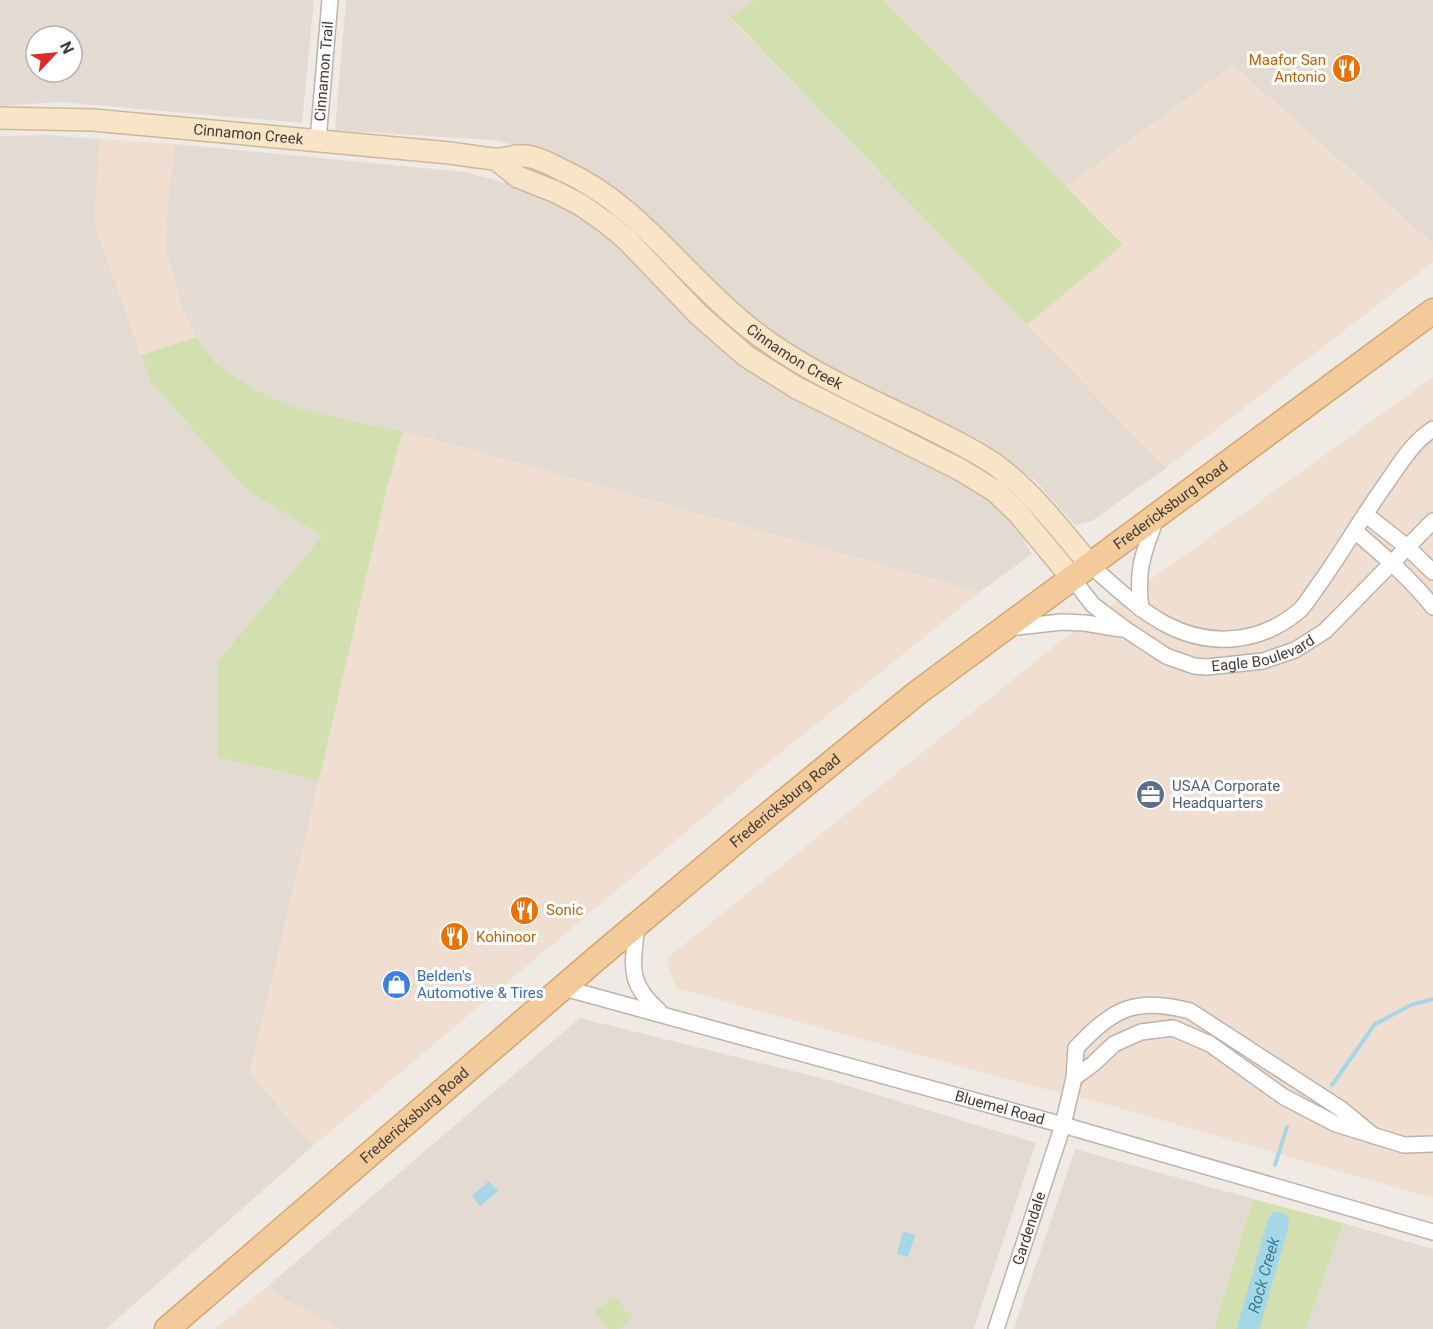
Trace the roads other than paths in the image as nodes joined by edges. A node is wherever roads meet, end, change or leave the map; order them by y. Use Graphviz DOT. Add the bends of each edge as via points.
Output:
graph roads {
  1 [pos="330,0"];
  2 [pos="0,118"];
  3 [pos="318,141"];
  4 [pos="497,160"];
  5 [pos="567,172"];
  6 [pos="556,192"];
  7 [pos="1433,310"];
  8 [pos="1433,429"];
  9 [pos="950,438"];
  10 [pos="939,459"];
  11 [pos="1365,514"];
  12 [pos="1157,516"];
  13 [pos="1433,521"];
  14 [pos="1355,531"];
  15 [pos="1407,548"];
  16 [pos="1392,562"];
  17 [pos="1081,571"];
  18 [pos="1433,572"];
  19 [pos="1433,607"];
  20 [pos="1141,609"];
  21 [pos="1005,629"];
  22 [pos="1125,629"];
  23 [pos="637,925"];
  24 [pos="564,988"];
  25 [pos="661,1013"];
  26 [pos="1074,1078"];
  27 [pos="1063,1125"];
  28 [pos="1374,1136"];
  29 [pos="1433,1144"];
  30 [pos="1433,1232"];
  31 [pos="167,1329"];
  32 [pos="996,1329"];
  1 -- 3 [label="street, Cinnamon Trail"];
  2 -- 3 [label="street, Cinnamon Creek" via="93,120"];
  3 -- 4 [label="street, Cinnamon Creek"];
  4 -- 5 [label="street, Cinnamon Creek" via="519,156 537,159"];
  4 -- 6 [label="street, Cinnamon Creek" via="518,177"];
  5 -- 6 [label="street"];
  5 -- 9 [label="street, Cinnamon Creek" via="638,220 747,327 794,360"];
  6 -- 10 [label="street, Cinnamon Creek" via="581,205 627,240 699,315 746,356 830,406"];
  7 -- 12 [label="main road, Fredericksburg Road"];
  8 -- 11 [label="street, Eagle Boulevard" via="1419,438"];
  9 -- 10 [label="street"];
  9 -- 17 [label="street, Cinnamon Creek" via="998,467 1031,495"];
  10 -- 17 [label="street, Cinnamon Creek" via="995,491"];
  11 -- 14 [label="street, Eagle Boulevard"];
  11 -- 15 [label="street"];
  12 -- 17 [label="main road, Fredericksburg Road"];
  12 -- 20 [label="street" via="1141,561"];
  13 -- 15 [label="street, Eagle Boulevard"];
  14 -- 16 [label="street"];
  14 -- 20 [label="street, Eagle Boulevard" via="1301,609 1256,636 1224,640 1192,637"];
  15 -- 16 [label="street, Eagle Boulevard"];
  15 -- 18 [label="street"];
  16 -- 19 [label="street"];
  16 -- 22 [label="street, Eagle Boulevard" via="1325,632 1295,650 1263,661 1194,666 1166,656"];
  17 -- 20 [label="street, Eagle Boulevard"];
  17 -- 21 [label="main road, Fredericksburg Road"];
  17 -- 22 [label="street, Eagle Boulevard" via="1093,605"];
  21 -- 22 [label="street" via="1062,622"];
  21 -- 23 [label="main road, Fredericksburg Road" via="917,693"];
  23 -- 24 [label="main road, Fredericksburg Road"];
  23 -- 25 [label="street" via="633,972 638,989"];
  24 -- 25 [label="street, Bluemel Road"];
  24 -- 31 [label="main road, Fredericksburg Road"];
  25 -- 27 [label="street, Bluemel Road"];
  26 -- 27 [label="street, Gardendale"];
  26 -- 28 [label="street" via="1114,1044 1141,1032 1173,1028 1210,1044 1284,1097 1336,1124"];
  26 -- 28 [label="street, Gardendale" via="1076,1048 1095,1029 1119,1011 1167,1005 1206,1020 1341,1109"];
  27 -- 30 [label="street, Bluemel Road"];
  27 -- 32 [label="street, Gardendale"];
  28 -- 29 [label="street" via="1404,1145"];
}
